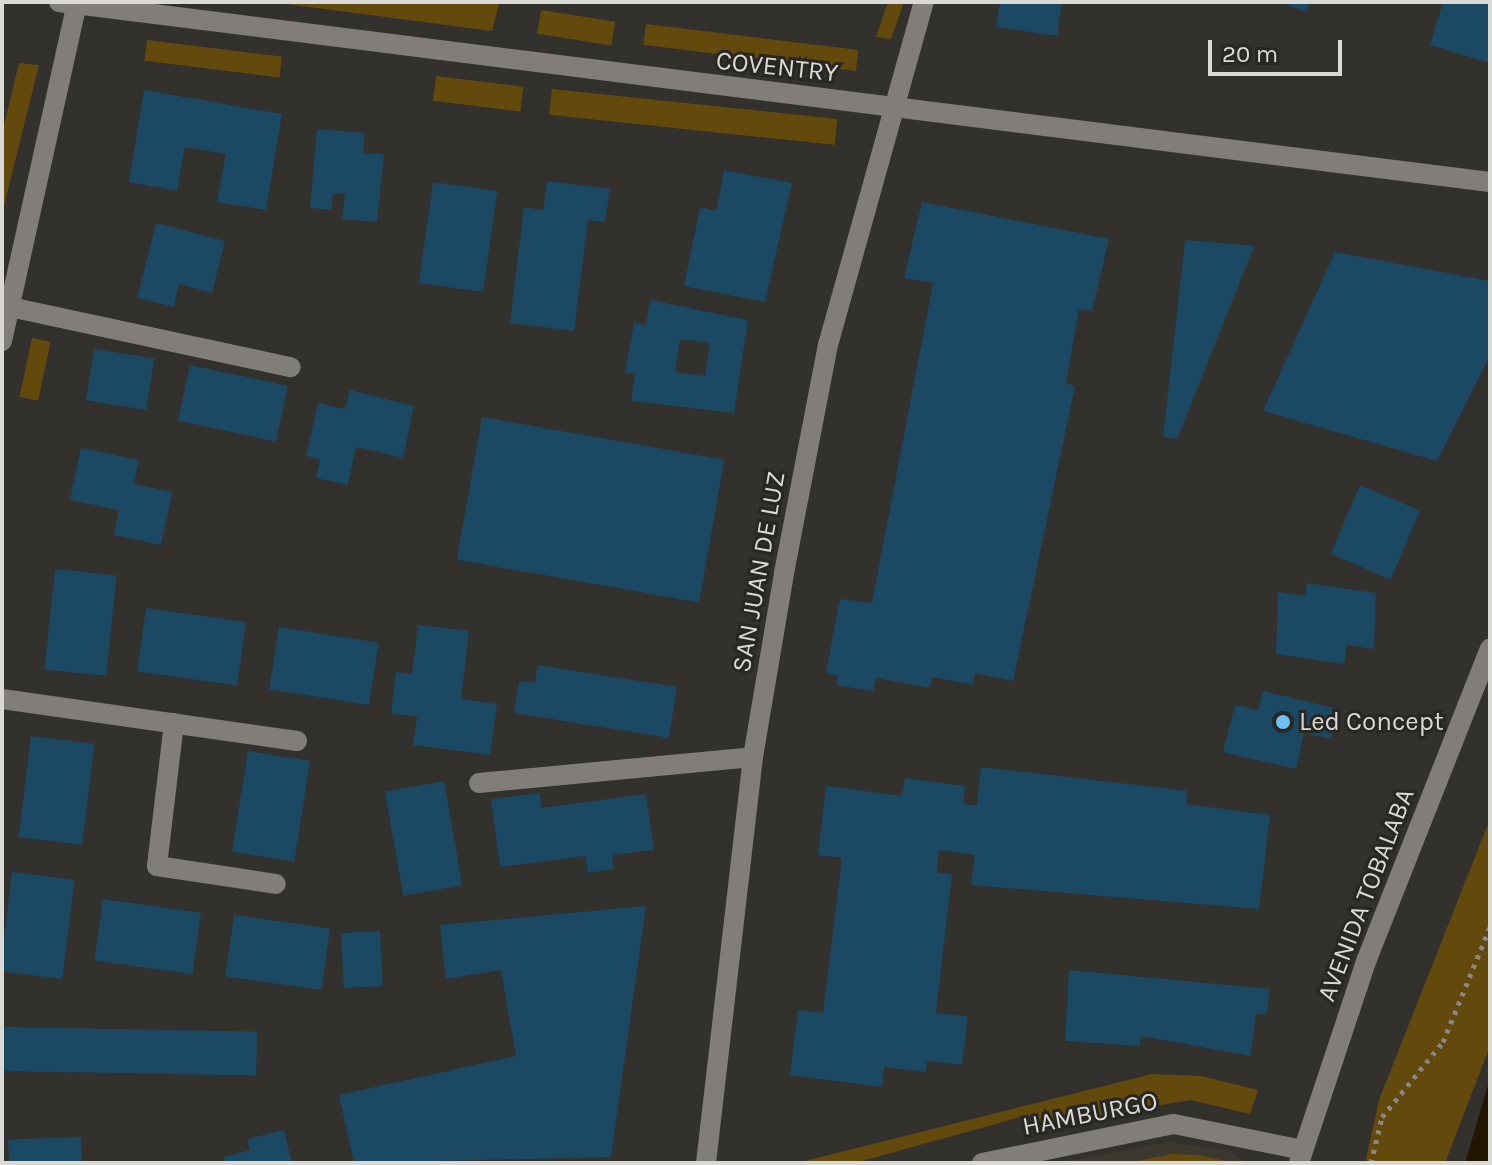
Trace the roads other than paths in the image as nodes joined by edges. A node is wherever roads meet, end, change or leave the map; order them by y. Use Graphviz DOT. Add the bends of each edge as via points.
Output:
graph roads {
  1 [pos="924,2"];
  2 [pos="71,3"];
  3 [pos="892,107"];
  4 [pos="1490,182"];
  5 [pos="10,307"];
  6 [pos="2,341"];
  7 [pos="291,367"];
  8 [pos="1490,649"];
  9 [pos="2,699"];
  10 [pos="174,723"];
  11 [pos="297,741"];
  12 [pos="753,757"];
  13 [pos="479,783"];
  14 [pos="276,884"];
  15 [pos="1301,1156"];
  16 [pos="706,1163"];
  17 [pos="982,1163"];
  1 -- 3 [label="street, SAN JUAN DE LUZ"];
  2 -- 3 [label="street, COVENTRY"];
  2 -- 5 [label="street"];
  3 -- 4 [label="street, COVENTRY"];
  3 -- 12 [label="street, SAN JUAN DE LUZ" via="828,345"];
  5 -- 6 [label="street"];
  5 -- 7 [label="street"];
  8 -- 15 [label="street, AVENIDA TOBALABA" via="1367,959"];
  9 -- 10 [label="street"];
  10 -- 11 [label="street"];
  10 -- 14 [label="street" via="157,866"];
  12 -- 13 [label="street"];
  12 -- 16 [label="street, SAN JUAN DE LUZ"];
  15 -- 17 [label="street, HAMBURGO" via="1174,1124"];
}
